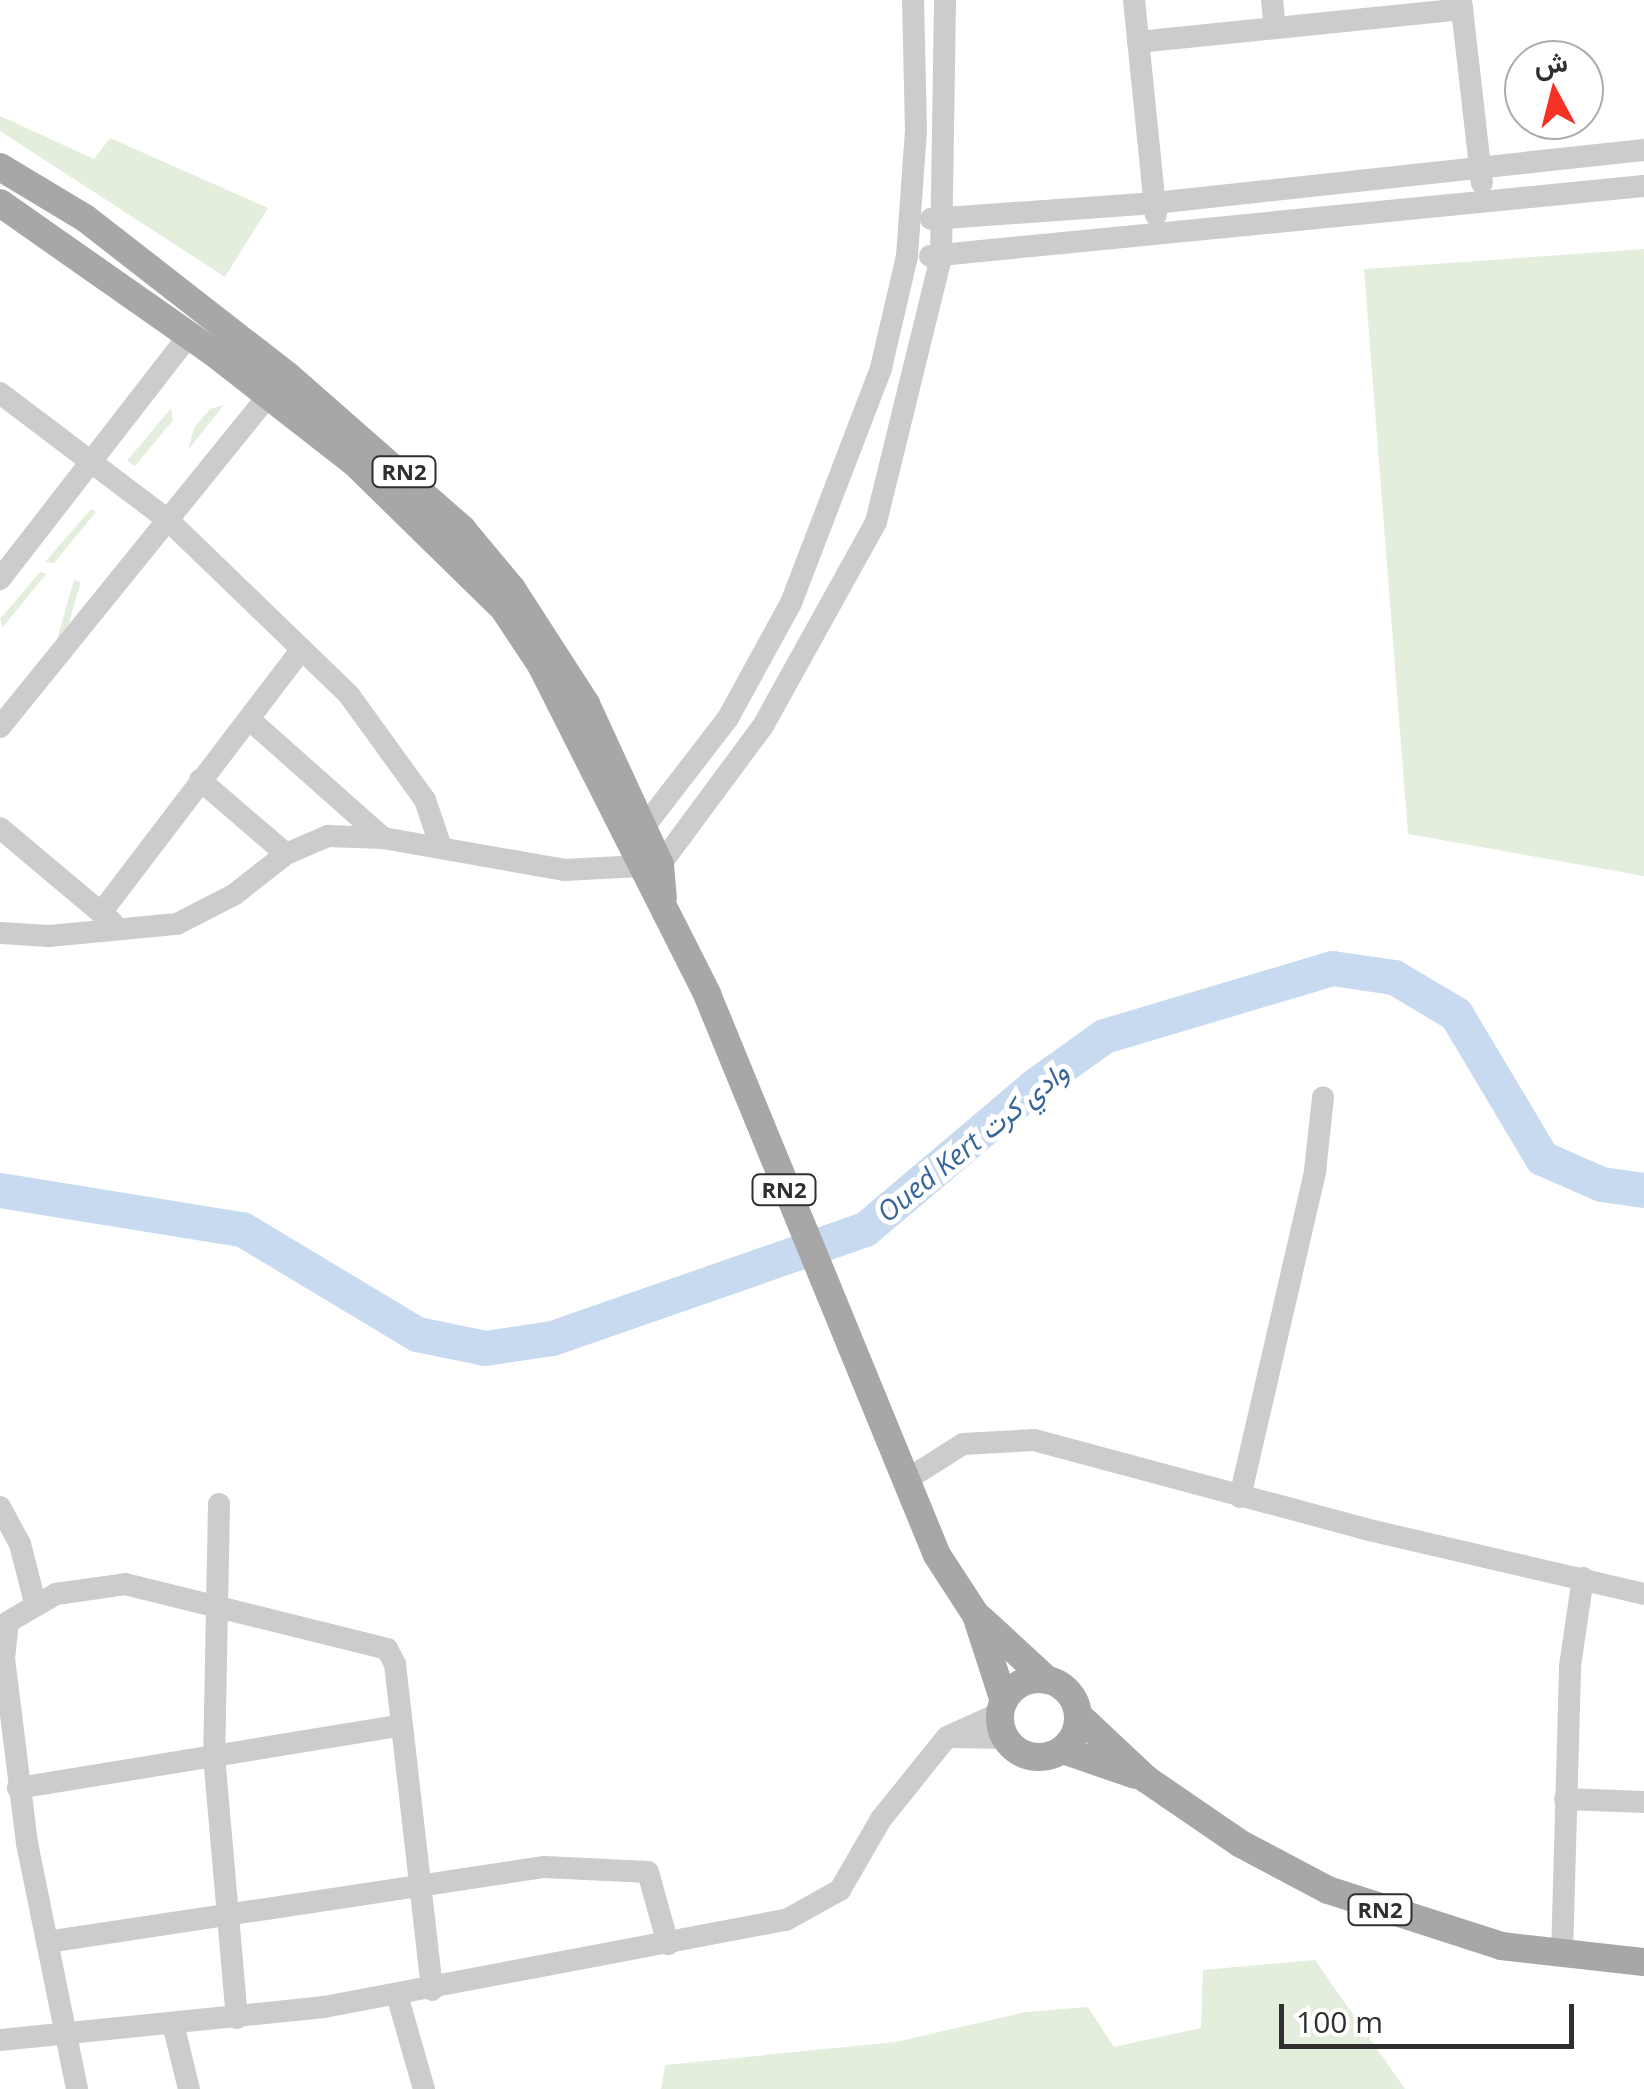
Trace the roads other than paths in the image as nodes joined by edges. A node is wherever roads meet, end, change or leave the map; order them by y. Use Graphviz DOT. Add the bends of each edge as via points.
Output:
graph roads {
  1 [pos="912,0"];
  2 [pos="946,0"];
  3 [pos="1134,0"];
  4 [pos="1272,0"];
  5 [pos="1461,5"];
  6 [pos="1275,28"];
  7 [pos="1138,42"];
  8 [pos="1644,150"];
  9 [pos="0,168"];
  10 [pos="1481,168"];
  11 [pos="1644,186"];
  12 [pos="1315,188"];
  13 [pos="1483,202"];
  14 [pos="1155,203"];
  15 [pos="0,204"];
  16 [pos="942,219"];
  17 [pos="909,220"];
  18 [pos="1318,221"];
  19 [pos="1159,234"];
  20 [pos="906,256"];
  21 [pos="941,257"];
  22 [pos="189,335"];
  23 [pos="0,394"];
  24 [pos="269,395"];
  25 [pos="92,462"];
  26 [pos="168,520"];
  27 [pos="0,579"];
  28 [pos="302,648"];
  29 [pos="249,719"];
  30 [pos="0,727"];
  31 [pos="200,780"];
  32 [pos="644,827"];
  33 [pos="0,828"];
  34 [pos="383,838"];
  35 [pos="441,848"];
  36 [pos="286,854"];
  37 [pos="651,868"];
  38 [pos="102,910"];
  39 [pos="120,932"];
  40 [pos="0,933"];
  41 [pos="1323,1097"];
  42 [pos="906,1480"];
  43 [pos="1240,1497"];
  44 [pos="219,1504"];
  45 [pos="0,1507"];
  46 [pos="1583,1578"];
  47 [pos="1644,1594"];
  48 [pos="216,1608"];
  49 [pos="17,1609"];
  50 [pos="976,1615"];
  51 [pos="1047,1680"];
  52 [pos="1079,1716"];
  53 [pos="1003,1718"];
  54 [pos="401,1724"];
  55 [pos="1063,1750"];
  56 [pos="214,1756"];
  57 [pos="1146,1778"];
  58 [pos="18,1788"];
  59 [pos="1565,1798"];
  60 [pos="1644,1802"];
  61 [pos="11,1822"];
  62 [pos="418,1884"];
  63 [pos="227,1917"];
  64 [pos="47,1942"];
  65 [pos="668,1944"];
  66 [pos="1562,1956"];
  67 [pos="1644,1962"];
  68 [pos="432,1990"];
  69 [pos="397,1996"];
  70 [pos="237,2018"];
  71 [pos="172,2024"];
  72 [pos="63,2036"];
  73 [pos="0,2040"];
  74 [pos="77,2089"];
  75 [pos="188,2089"];
  76 [pos="424,2089"];
  1 -- 17 [label="street" via="916,132"];
  2 -- 16 [label="street"];
  3 -- 7 [label="street"];
  4 -- 6 [label="street"];
  5 -- 6 [label="street"];
  5 -- 10 [label="street"];
  6 -- 7 [label="street"];
  7 -- 14 [label="street"];
  8 -- 10 [label="street"];
  9 -- 32 [label="main road, RN2" via="85,218 274,366 462,529 565,667"];
  10 -- 12 [label="street"];
  10 -- 13 [label="street"];
  11 -- 13 [label="street"];
  12 -- 14 [label="street"];
  12 -- 18 [label="street"];
  13 -- 18 [label="street"];
  14 -- 16 [label="street"];
  14 -- 19 [label="street"];
  15 -- 22 [label="main road, RN2"];
  16 -- 17 [label="street"];
  16 -- 21 [label="street"];
  17 -- 20 [label="street"];
  18 -- 19 [label="street"];
  19 -- 21 [label="street"];
  20 -- 21 [label="street"];
  20 -- 32 [label="street" via="881,368 791,603 728,718"];
  21 -- 37 [label="street" via="876,522 763,726"];
  22 -- 24 [label="main road, RN2"];
  22 -- 25 [label="street"];
  23 -- 25 [label="street"];
  24 -- 26 [label="street"];
  24 -- 37 [label="main road, RN2" via="400,504 504,609"];
  25 -- 26 [label="street"];
  25 -- 27 [label="street"];
  26 -- 28 [label="street"];
  26 -- 30 [label="street"];
  28 -- 29 [label="street"];
  28 -- 35 [label="street" via="391,746 425,800"];
  29 -- 31 [label="street"];
  29 -- 34 [label="street"];
  31 -- 36 [label="street"];
  31 -- 38 [label="street"];
  32 -- 37 [label="main road, RN2"];
  33 -- 38 [label="street"];
  34 -- 35 [label="street"];
  34 -- 36 [label="street" via="328,836"];
  35 -- 37 [label="street" via="564,870"];
  36 -- 39 [label="street" via="202,914"];
  37 -- 42 [label="main road, RN2"];
  38 -- 39 [label="street"];
  39 -- 40 [label="street"];
  41 -- 43 [label="street" via="1315,1171"];
  42 -- 43 [label="street" via="963,1444 1010,1438"];
  42 -- 50 [label="main road, RN2" via="937,1555"];
  43 -- 46 [label="street"];
  44 -- 48 [label="street"];
  45 -- 49 [label="street" via="20,1544"];
  46 -- 47 [label="street"];
  46 -- 59 [label="street" via="1570,1666"];
  48 -- 49 [label="street" via="125,1584 82,1588"];
  48 -- 54 [label="street" via="386,1649 395,1664"];
  48 -- 56 [label="street"];
  49 -- 58 [label="street" via="3,1639"];
  50 -- 51 [label="main road, RN2"];
  50 -- 53 [label="main road, RN2"];
  51 -- 52 [label="main road, RN2" via="1069,1692"];
  51 -- 53 [label="main road" via="1022,1683"];
  52 -- 55 [label="main road"];
  52 -- 57 [label="main road, RN2"];
  53 -- 55 [label="main road, RN2" via="1025,1755"];
  53 -- 65 [label="street" via="947,1737 881,1820 856,1870 825,1902 786,1920"];
  54 -- 56 [label="street"];
  54 -- 62 [label="street"];
  55 -- 57 [label="main road, RN2"];
  56 -- 58 [label="street"];
  56 -- 63 [label="street"];
  57 -- 66 [label="main road, RN2" via="1241,1844 1328,1890 1413,1923"];
  58 -- 61 [label="street"];
  59 -- 60 [label="street"];
  59 -- 66 [label="street"];
  61 -- 64 [label="street"];
  62 -- 63 [label="street"];
  62 -- 65 [label="street" via="544,1867 639,1869 655,1882"];
  62 -- 68 [label="street"];
  63 -- 64 [label="street"];
  63 -- 70 [label="street"];
  64 -- 72 [label="street"];
  65 -- 68 [label="street"];
  66 -- 67 [label="main road, RN2"];
  68 -- 69 [label="street"];
  69 -- 70 [label="street"];
  69 -- 76 [label="street"];
  70 -- 71 [label="street"];
  71 -- 72 [label="street"];
  71 -- 75 [label="street"];
  72 -- 73 [label="street"];
  72 -- 74 [label="street"];
}
